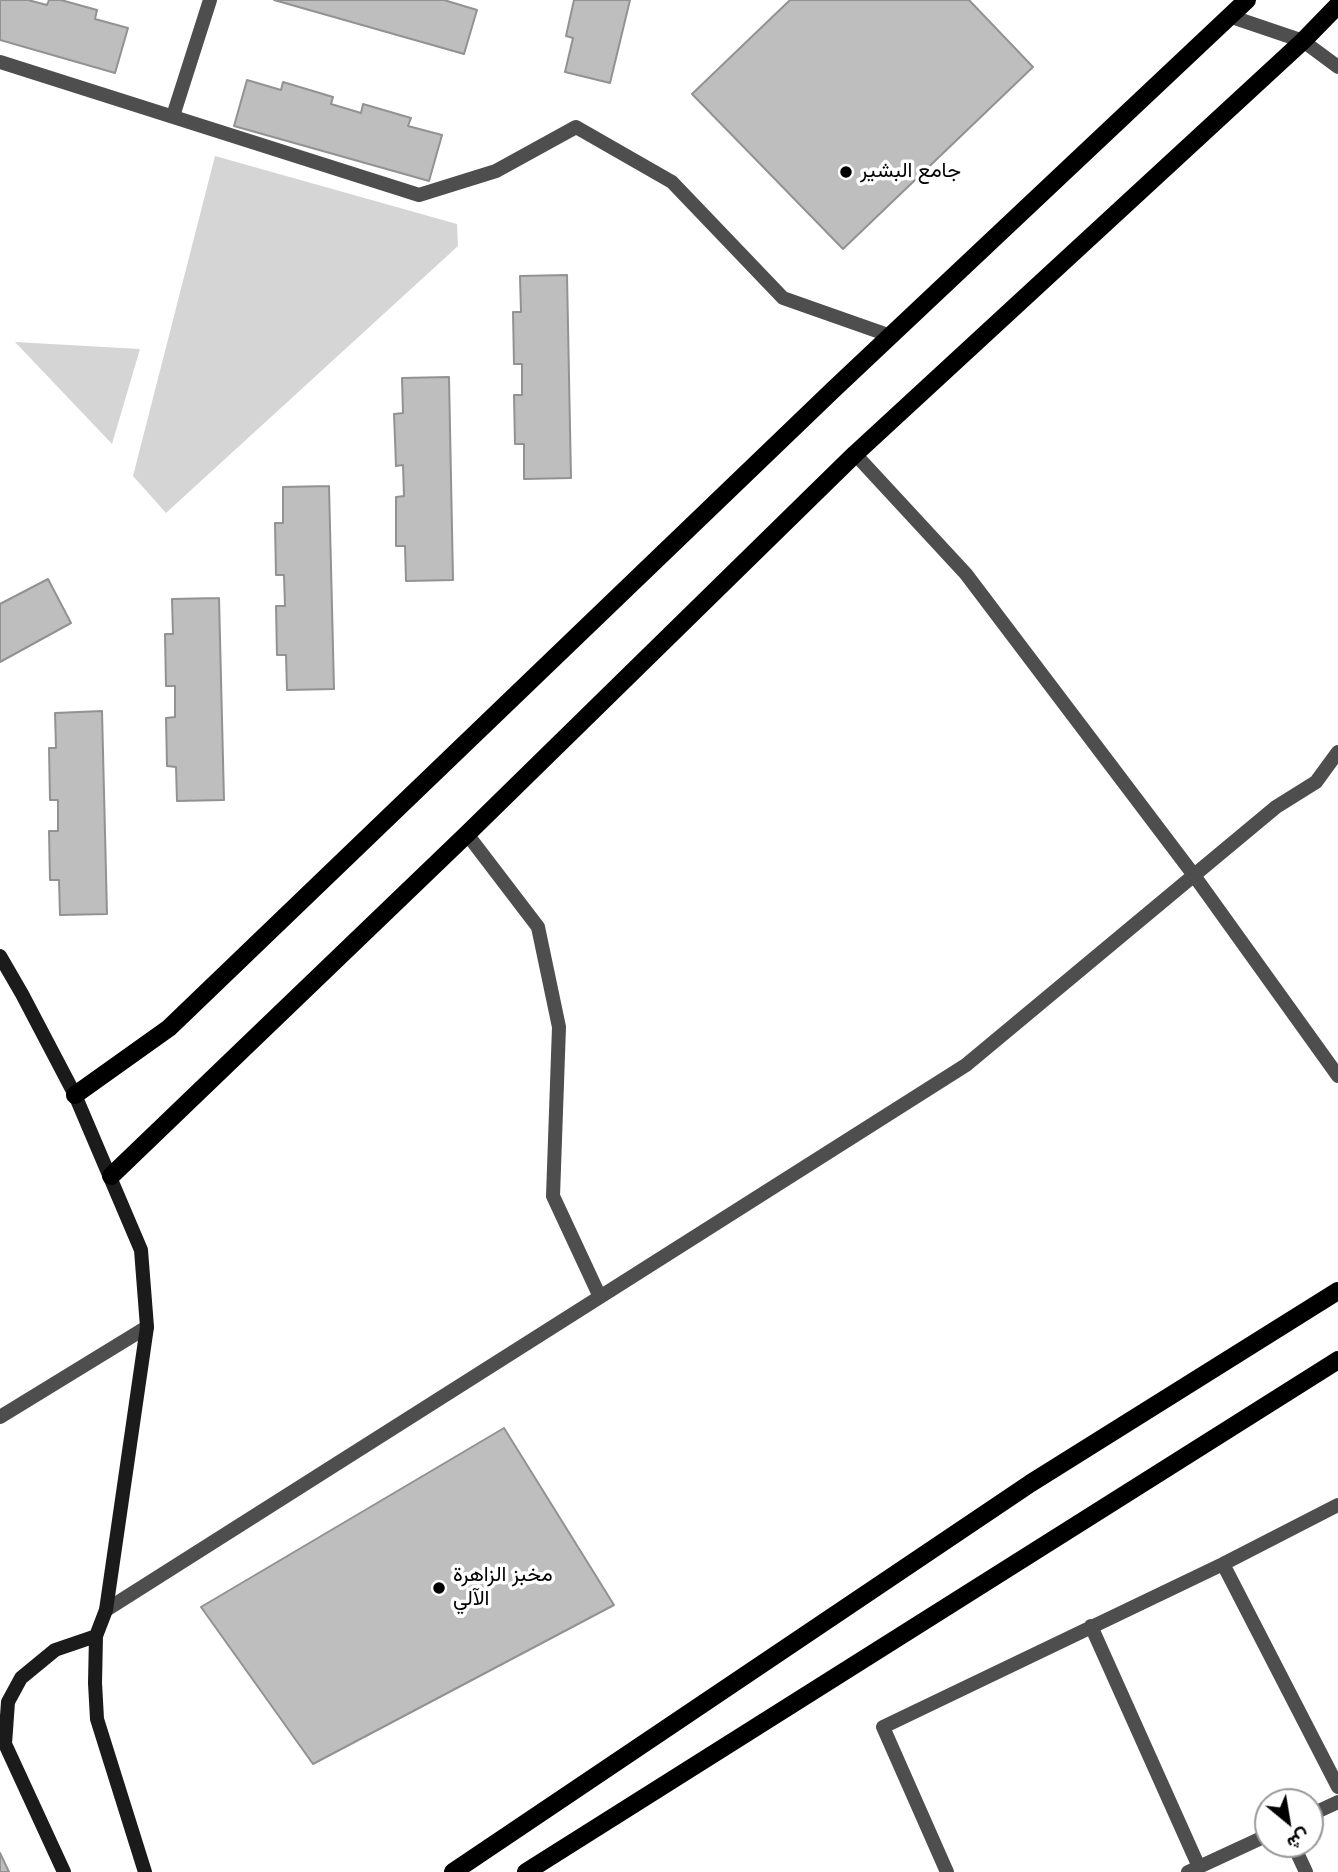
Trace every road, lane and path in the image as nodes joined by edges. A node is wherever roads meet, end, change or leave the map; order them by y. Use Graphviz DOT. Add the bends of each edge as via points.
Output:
graph roads {
  1 [pos="210,0"];
  2 [pos="1247,0"];
  3 [pos="1338,5"];
  4 [pos="1225,8"];
  5 [pos="1303,41"];
  6 [pos="0,61"];
  7 [pos="1338,67"];
  8 [pos="173,116"];
  9 [pos="891,336"];
  10 [pos="855,454"];
  11 [pos="1338,752"];
  12 [pos="467,834"];
  13 [pos="1193,874"];
  14 [pos="0,956"];
  15 [pos="1338,1076"];
  16 [pos="75,1095"];
  17 [pos="111,1176"];
  18 [pos="1338,1291"];
  19 [pos="600,1297"];
  20 [pos="147,1327"];
  21 [pos="1338,1360"];
  22 [pos="0,1418"];
  23 [pos="1338,1506"];
  24 [pos="1223,1564"];
  25 [pos="106,1610"];
  26 [pos="1091,1626"];
  27 [pos="96,1636"];
  28 [pos="4,1703"];
  29 [pos="1338,1787"];
  30 [pos="1254,1841"];
  31 [pos="1194,1869"];
  32 [pos="64,1872"];
  33 [pos="145,1872"];
  34 [pos="453,1872"];
  35 [pos="526,1872"];
  36 [pos="947,1872"];
  1 -- 8 [label="street"];
  2 -- 4 [label="main road"];
  3 -- 5 [label="main road"];
  4 -- 5 [label="street"];
  4 -- 9 [label="main road"];
  5 -- 7 [label="street"];
  5 -- 10 [label="main road"];
  6 -- 8 [label="street"];
  8 -- 9 [label="street" via="419,195 496,171 576,127 671,182 783,298"];
  9 -- 16 [label="main road" via="169,1028"];
  10 -- 12 [label="main road"];
  10 -- 13 [label="street" via="966,574"];
  11 -- 13 [label="street" via="1316,782 1276,807"];
  12 -- 17 [label="main road"];
  12 -- 19 [label="street" via="538,927 559,1027 552,1196"];
  13 -- 15 [label="street"];
  13 -- 19 [label="street" via="966,1065"];
  14 -- 16 [label="main road"];
  16 -- 17 [label="main road"];
  17 -- 20 [label="main road" via="141,1250"];
  18 -- 34 [label="main road" via="1031,1483"];
  19 -- 25 [label="street"];
  20 -- 22 [label="street"];
  20 -- 25 [label="main road"];
  21 -- 35 [label="main road"];
  23 -- 24 [label="street"];
  24 -- 26 [label="street"];
  24 -- 29 [label="street"];
  25 -- 27 [label="main road"];
  26 -- 31 [label="street"];
  26 -- 36 [label="street" via="883,1727"];
  27 -- 28 [label="main road" via="55,1650 21,1678"];
  27 -- 33 [label="main road" via="97,1719"];
  28 -- 32 [label="main road" via="5,1744"];
  30 -- 31 [label="street"];
}
